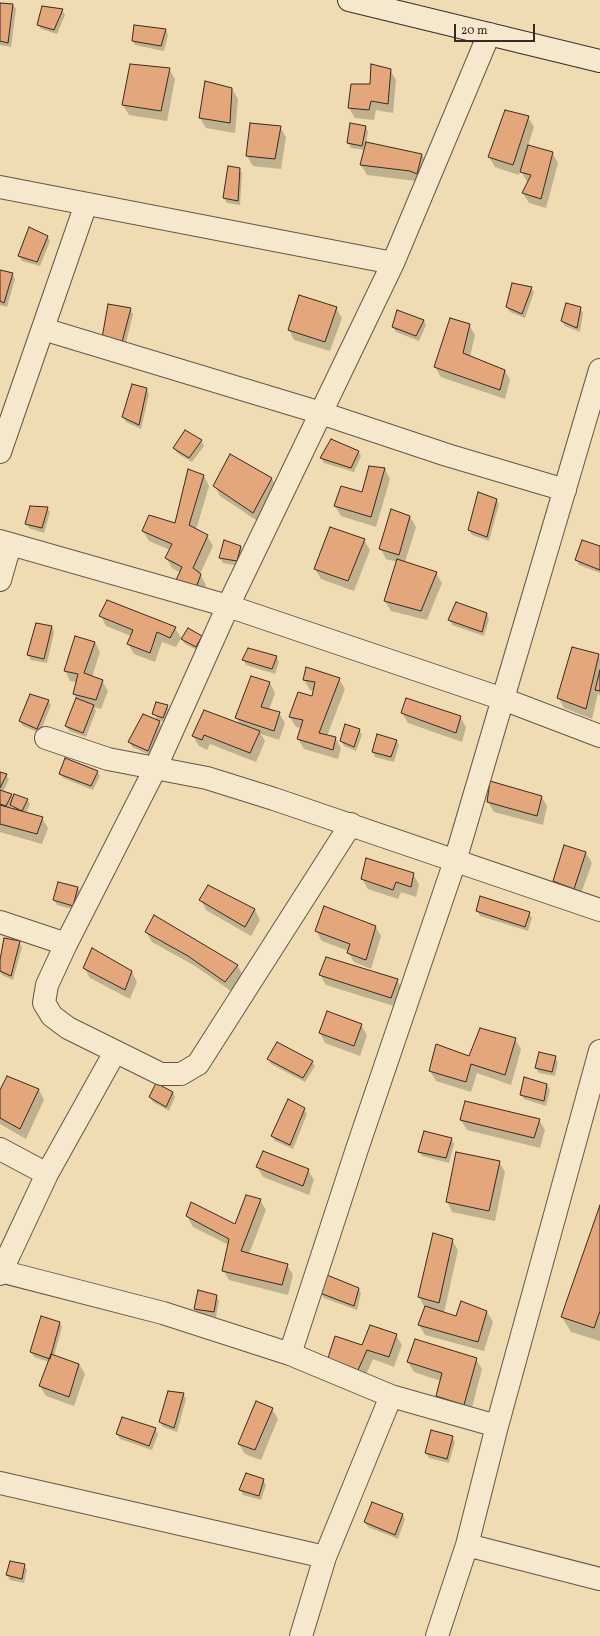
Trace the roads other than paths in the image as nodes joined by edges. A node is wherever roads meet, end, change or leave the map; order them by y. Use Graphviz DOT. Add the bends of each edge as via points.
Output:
graph roads {
  1 [pos="350,0"];
  2 [pos="489,34"];
  3 [pos="600,61"];
  4 [pos="0,187"];
  5 [pos="86,204"];
  6 [pos="393,263"];
  7 [pos="43,329"];
  8 [pos="600,370"];
  9 [pos="321,413"];
  10 [pos="0,452"];
  11 [pos="565,490"];
  12 [pos="5,543"];
  13 [pos="0,580"];
  14 [pos="228,606"];
  15 [pos="504,699"];
  16 [pos="600,736"];
  17 [pos="46,738"];
  18 [pos="155,769"];
  19 [pos="351,824"];
  20 [pos="455,861"];
  21 [pos="600,910"];
  22 [pos="0,922"];
  23 [pos="66,944"];
  24 [pos="600,1051"];
  25 [pos="115,1052"];
  26 [pos="0,1149"];
  27 [pos="47,1174"];
  28 [pos="0,1272"];
  29 [pos="290,1354"];
  30 [pos="391,1396"];
  31 [pos="497,1426"];
  32 [pos="0,1483"];
  33 [pos="467,1545"];
  34 [pos="325,1557"];
  35 [pos="600,1579"];
  36 [pos="301,1636"];
  37 [pos="437,1636"];
  1 -- 2 [label="street"];
  2 -- 3 [label="street"];
  2 -- 6 [label="street"];
  4 -- 5 [label="street"];
  5 -- 6 [label="street"];
  5 -- 7 [label="street"];
  6 -- 9 [label="street"];
  7 -- 9 [label="street"];
  7 -- 10 [label="street"];
  8 -- 11 [label="street"];
  9 -- 11 [label="street"];
  9 -- 14 [label="street"];
  11 -- 15 [label="street"];
  12 -- 13 [label="street"];
  12 -- 14 [label="street"];
  14 -- 15 [label="street"];
  14 -- 18 [label="street"];
  15 -- 16 [label="street"];
  15 -- 20 [label="street"];
  17 -- 18 [label="street" via="108,759"];
  18 -- 19 [label="street" via="207,778"];
  18 -- 23 [label="street"];
  19 -- 20 [label="street"];
  19 -- 25 [label="street" via="198,1064 181,1074 161,1074"];
  20 -- 21 [label="street"];
  20 -- 29 [label="street"];
  22 -- 23 [label="street"];
  23 -- 25 [label="street" via="47,985 44,1003 52,1016 68,1028"];
  24 -- 31 [label="street"];
  25 -- 27 [label="street"];
  26 -- 27 [label="street"];
  27 -- 28 [label="street"];
  28 -- 29 [label="street" via="163,1313"];
  29 -- 30 [label="street"];
  30 -- 31 [label="street"];
  30 -- 34 [label="street"];
  31 -- 33 [label="street"];
  32 -- 34 [label="street"];
  33 -- 35 [label="street"];
  33 -- 37 [label="street"];
  34 -- 36 [label="street"];
}
